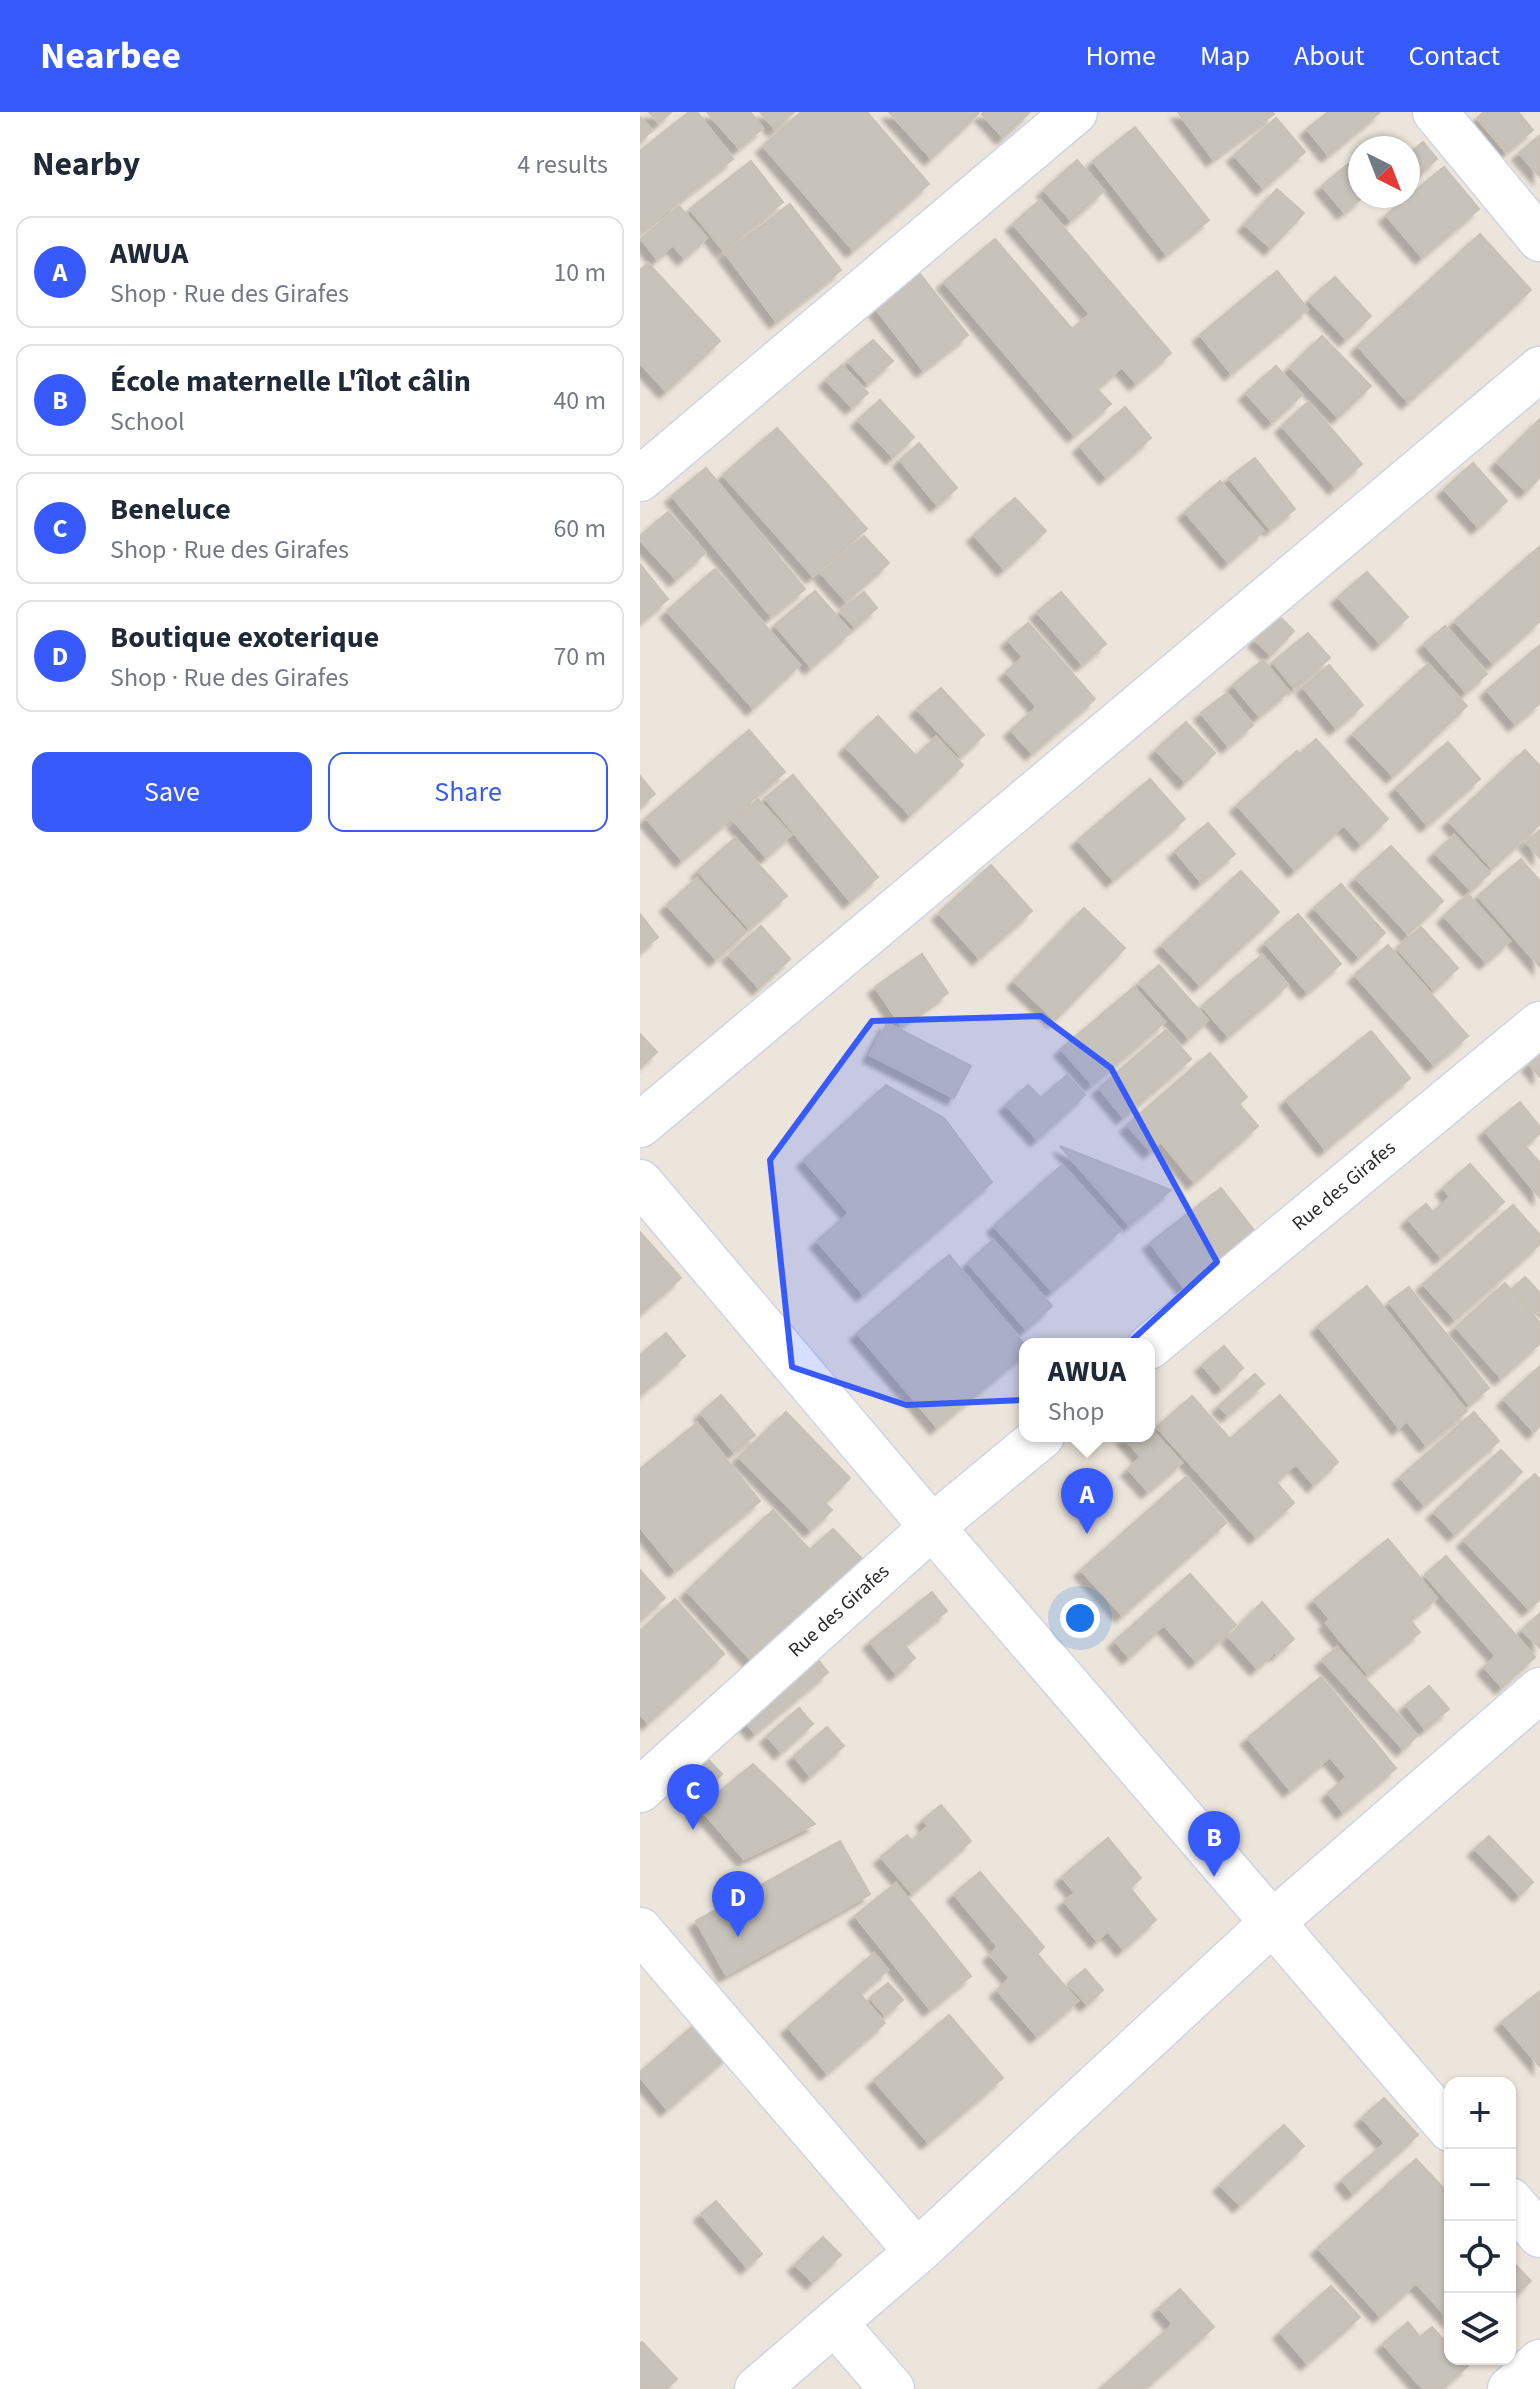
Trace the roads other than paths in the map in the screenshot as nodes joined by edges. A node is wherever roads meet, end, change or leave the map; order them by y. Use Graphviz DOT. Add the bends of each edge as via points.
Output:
graph roads {
  1 [pos="1075,112"];
  2 [pos="1435,112"];
  3 [pos="1540,239"];
  4 [pos="1540,369"];
  5 [pos="640,479"];
  6 [pos="1540,1024"];
  7 [pos="640,1125"];
  8 [pos="640,1182"];
  9 [pos="1155,1342"];
  10 [pos="1035,1442"];
  11 [pos="932,1527"];
  12 [pos="1540,1690"];
  13 [pos="640,1790"];
  14 [pos="1273,1922"];
  15 [pos="640,1930"];
  16 [pos="1444,2122"];
  17 [pos="1516,2207"];
  18 [pos="1540,2235"];
  19 [pos="917,2252"];
  20 [pos="835,2323"];
  21 [pos="1540,2362"];
  22 [pos="757,2389"];
  23 [pos="892,2389"];
  24 [pos="1510,2389"];
  1 -- 5 [label="street"];
  2 -- 3 [label="street"];
  4 -- 7 [label="street"];
  6 -- 9 [label="street, Rue des Girafes"];
  8 -- 11 [label="street"];
  10 -- 11 [label="street, Rue des Girafes"];
  11 -- 13 [label="street, Rue des Girafes"];
  11 -- 14 [label="street"];
  12 -- 14 [label="street"];
  14 -- 16 [label="street"];
  14 -- 19 [label="street"];
  15 -- 19 [label="street"];
  17 -- 18 [label="street"];
  19 -- 20 [label="street"];
  20 -- 22 [label="street"];
  20 -- 23 [label="street"];
  21 -- 24 [label="street"];
}
